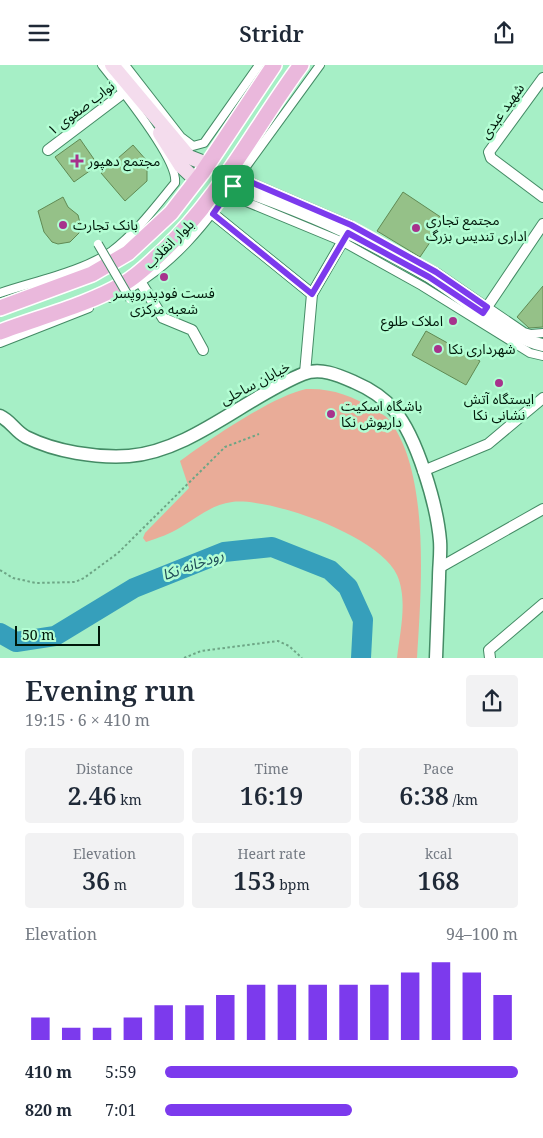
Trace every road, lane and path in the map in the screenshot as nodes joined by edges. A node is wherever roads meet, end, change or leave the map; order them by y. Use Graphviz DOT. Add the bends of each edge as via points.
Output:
graph roads {
  1 [pos="102,65"];
  2 [pos="112,65"];
  3 [pos="125,65"];
  4 [pos="259,65"];
  5 [pos="274,65"];
  6 [pos="301,65"];
  7 [pos="320,65"];
  8 [pos="543,78"];
  9 [pos="130,91"];
  10 [pos="48,150"];
  11 [pos="202,172"];
  12 [pos="231,185"];
  13 [pos="543,197"];
  14 [pos="213,214"];
  15 [pos="543,224"];
  16 [pos="345,237"];
  17 [pos="98,244"];
  18 [pos="138,279"];
  19 [pos="0,293"];
  20 [pos="312,294"];
  21 [pos="25,299"];
  22 [pos="130,299"];
  23 [pos="0,309"];
  24 [pos="485,309"];
  25 [pos="37,318"];
  26 [pos="543,333"];
  27 [pos="1,335"];
  28 [pos="543,345"];
  29 [pos="203,350"];
  30 [pos="543,356"];
  31 [pos="305,373"];
  32 [pos="543,398"];
  33 [pos="0,416"];
  34 [pos="259,434"];
  35 [pos="423,471"];
  36 [pos="543,509"];
  37 [pos="439,568"];
  38 [pos="0,570"];
  39 [pos="543,604"];
  40 [pos="184,658"];
  41 [pos="302,658"];
  42 [pos="436,658"];
  43 [pos="490,658"];
  1 -- 9 [label="street"];
  2 -- 9 [label="main road"];
  3 -- 4 [label="street" via="181,137 198,146 204,143"];
  5 -- 11 [label="main road, بلوار انقلاب"];
  6 -- 12 [label="main road, بلوار انقلاب"];
  7 -- 12 [label="street"];
  8 -- 13 [label="street, شهید عبدی" via="489,153 491,158"];
  9 -- 10 [label="street, نواب صفوی ۱"];
  9 -- 11 [label="main road"];
  9 -- 19 [label="street" via="175,173 175,183 112,250 92,262"];
  11 -- 12 [label="main road"];
  11 -- 21 [label="main road, بلوار انقلاب" via="171,213 128,253 92,274"];
  12 -- 14 [label="street"];
  12 -- 16 [label="street"];
  12 -- 18 [label="main road, بلوار انقلاب"];
  12 -- 24 [label="street" via="351,225 436,272"];
  14 -- 18 [label="street" via="172,261"];
  14 -- 20 [label="street"];
  15 -- 24 [label="street"];
  16 -- 20 [label="street"];
  16 -- 24 [label="street" via="429,277"];
  16 -- 30 [label="street" via="530,353"];
  17 -- 22 [label="street, bridge"];
  18 -- 25 [label="main road, بلوار انقلاب"];
  18 -- 27 [label="street" via="132,289 52,324"];
  18 -- 29 [label="street" via="163,318 192,330"];
  20 -- 31 [label="street"];
  21 -- 23 [label="main road, بلوار انقلاب"];
  21 -- 25 [label="main road" via="25,312"];
  23 -- 27 [label="main road" via="7,318"];
  24 -- 26 [label="street" via="531,334"];
  24 -- 28 [label="street" via="521,338"];
  25 -- 27 [label="main road, بلوار انقلاب"];
  31 -- 33 [label="street, خیابان ساحلی" via="264,392 165,449 130,456 92,455 51,447 25,437 9,420"];
  31 -- 35 [label="street, خیابان ساحلی" via="320,371 338,375 367,387 393,408 406,426"];
  32 -- 35 [label="street" via="488,444"];
  34 -- 38 [label="path" via="225,447 118,553 84,578 75,582 36,583 13,578"];
  35 -- 37 [label="street, خیابان ساحلی" via="435,509 440,542"];
  36 -- 37 [label="street"];
  37 -- 42 [label="street, خیابان ساحلی"];
  39 -- 43 [label="street" via="489,650"];
  40 -- 41 [label="path" via="208,650 278,641"];
}
